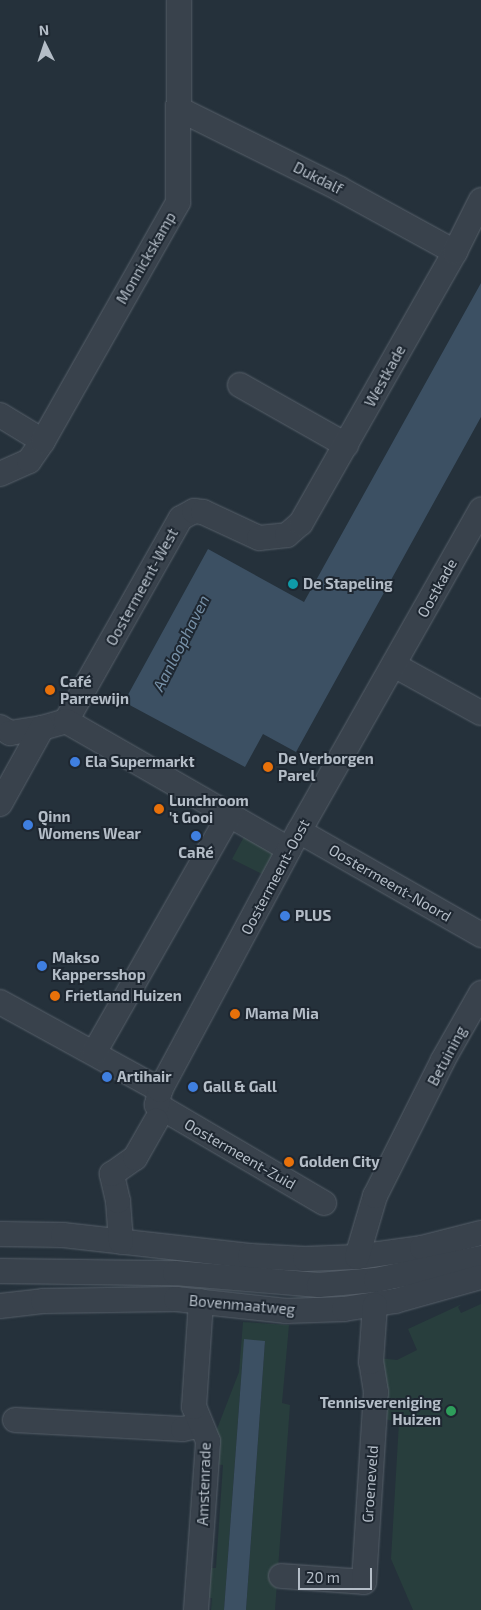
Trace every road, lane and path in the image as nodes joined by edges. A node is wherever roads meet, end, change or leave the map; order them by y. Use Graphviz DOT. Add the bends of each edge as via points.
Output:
graph roads {
  1 [pos="173,0"];
  2 [pos="179,108"];
  3 [pos="481,200"];
  4 [pos="455,252"];
  5 [pos="240,385"];
  6 [pos="0,415"];
  7 [pos="43,441"];
  8 [pos="346,445"];
  9 [pos="0,474"];
  10 [pos="481,510"];
  11 [pos="394,665"];
  12 [pos="481,713"];
  13 [pos="66,721"];
  14 [pos="0,727"];
  15 [pos="42,728"];
  16 [pos="0,804"];
  17 [pos="229,816"];
  18 [pos="294,840"];
  19 [pos="481,935"];
  20 [pos="481,993"];
  21 [pos="0,1002"];
  22 [pos="94,1054"];
  23 [pos="158,1106"];
  24 [pos="324,1203"];
  25 [pos="481,1233"];
  26 [pos="0,1234"];
  27 [pos="121,1242"];
  28 [pos="357,1257"];
  29 [pos="481,1258"];
  30 [pos="0,1270"];
  31 [pos="481,1277"];
  32 [pos="202,1301"];
  33 [pos="375,1305"];
  34 [pos="0,1306"];
  35 [pos="15,1420"];
  36 [pos="201,1425"];
  37 [pos="281,1576"];
  38 [pos="196,1610"];
  1 -- 2 [label="street, Monnickskamp"];
  2 -- 4 [label="street, Dukdalf" via="340,189"];
  2 -- 7 [label="street, Monnickskamp" via="178,202"];
  3 -- 4 [label="street, Westkade"];
  4 -- 8 [label="street, Westkade"];
  5 -- 8 [label="street"];
  6 -- 7 [label="street"];
  7 -- 9 [label="street, Monnickskamp" via="29,461"];
  8 -- 13 [label="street, Oostermeent-West" via="302,523 287,535 259,538 194,510 181,518"];
  10 -- 11 [label="street, Oostkade"];
  11 -- 12 [label="street"];
  11 -- 18 [label="street, Oostermeent-Oost"];
  13 -- 15 [label="street"];
  13 -- 17 [label="street, Oostermeent-Noord"];
  14 -- 15 [label="street" via="10,733"];
  15 -- 16 [label="street"];
  17 -- 18 [label="street, Oostermeent-Noord"];
  17 -- 22 [label="street"];
  18 -- 19 [label="street, Oostermeent-Noord"];
  18 -- 23 [label="street, Oostermeent-Oost"];
  20 -- 28 [label="street, Betuining" via="443,1060 375,1196"];
  21 -- 22 [label="street, Oostermeent-Zuid"];
  22 -- 23 [label="street, Oostermeent-Zuid"];
  23 -- 24 [label="street, Oostermeent-Zuid"];
  23 -- 27 [label="street, Oostermeent-Oost" via="135,1158 112,1174"];
  25 -- 28 [label="street" via="422,1248"];
  26 -- 27 [label="street" via="63,1235"];
  27 -- 28 [label="street" via="276,1258"];
  29 -- 30 [label="street, Bovenmaatweg" via="376,1280 319,1285 175,1273"];
  31 -- 33 [label="street, Bovenmaatweg"];
  32 -- 33 [label="street, Bovenmaatweg" via="286,1311"];
  32 -- 34 [label="street, Bovenmaatweg" via="43,1301"];
  32 -- 36 [label="street, Amstenrade" via="194,1407"];
  33 -- 37 [label="street, Groeneveld" via="371,1362 376,1392 364,1582"];
  35 -- 36 [label="street" via="183,1429"];
  36 -- 38 [label="street, Amstenrade" via="208,1441"];
}
